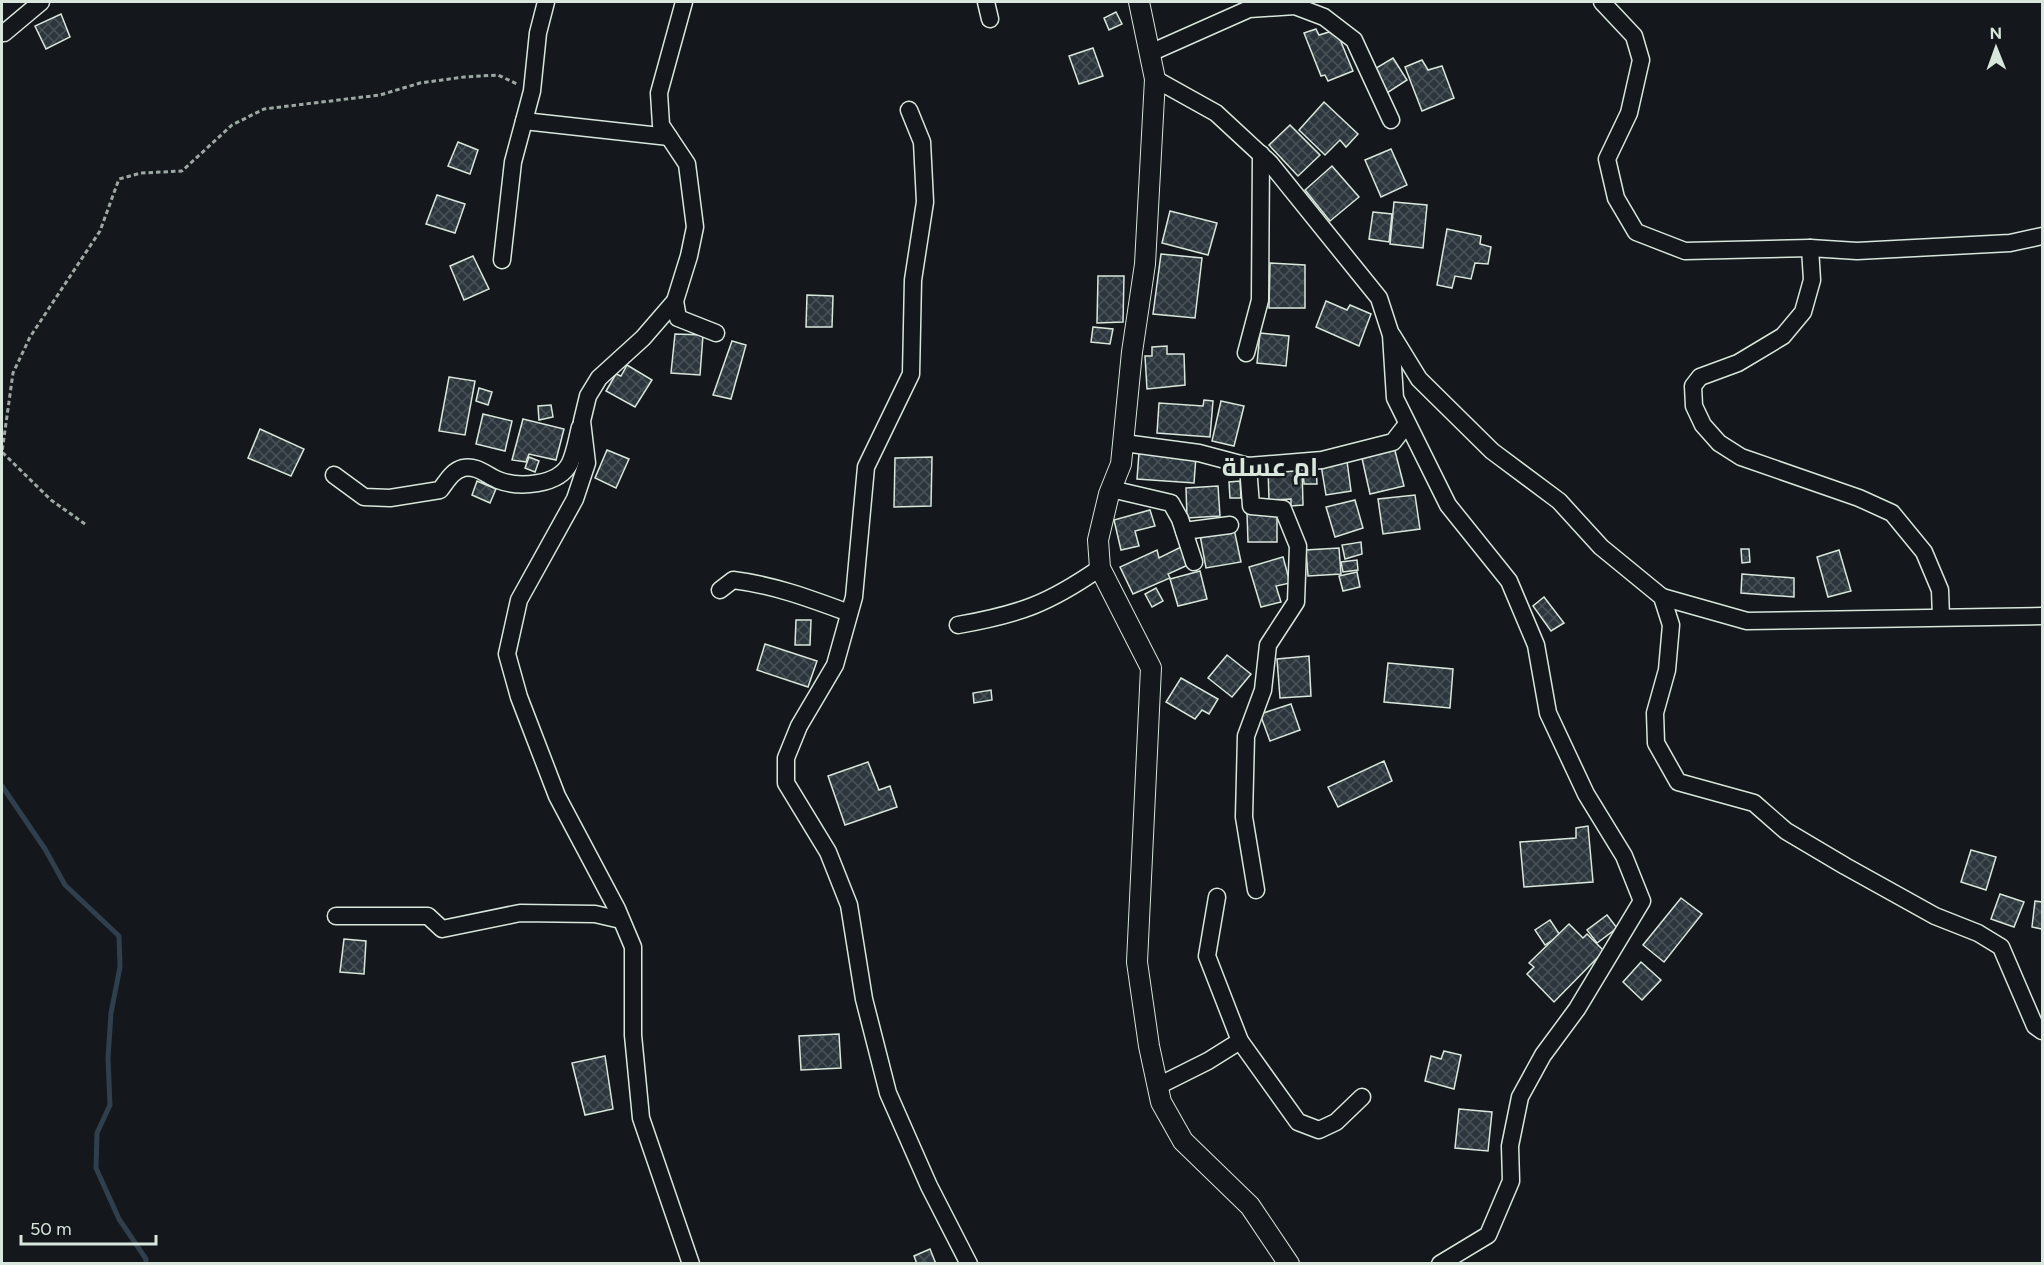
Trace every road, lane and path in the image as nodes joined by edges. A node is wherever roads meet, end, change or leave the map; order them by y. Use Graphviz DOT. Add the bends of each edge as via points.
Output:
graph roads {
  1 [pos="41,2"];
  2 [pos="546,2"];
  3 [pos="684,2"];
  4 [pos="986,2"];
  5 [pos="1139,2"];
  6 [pos="1602,2"];
  7 [pos="990,19"];
  8 [pos="4,33"];
  9 [pos="1150,53"];
  10 [pos="1155,79"];
  11 [pos="532,92"];
  12 [pos="909,110"];
  13 [pos="1391,120"];
  14 [pos="524,121"];
  15 [pos="669,137"];
  16 [pos="1261,154"];
  17 [pos="2043,236"];
  18 [pos="1810,248"];
  19 [pos="502,260"];
  20 [pos="675,301"];
  21 [pos="716,333"];
  22 [pos="1391,335"];
  23 [pos="1246,353"];
  24 [pos="582,421"];
  25 [pos="1407,424"];
  26 [pos="1124,443"];
  27 [pos="1248,466"];
  28 [pos="334,475"];
  29 [pos="1111,489"];
  30 [pos="85,524"];
  31 [pos="1230,525"];
  32 [pos="1184,531"];
  33 [pos="1194,562"];
  34 [pos="1100,568"];
  35 [pos="720,590"];
  36 [pos="1662,597"];
  37 [pos="849,613"];
  38 [pos="2043,616"];
  39 [pos="1941,617"];
  40 [pos="958,625"];
  41 [pos="1256,890"];
  42 [pos="1217,897"];
  43 [pos="336,916"];
  44 [pos="621,920"];
  45 [pos="2043,1030"];
  46 [pos="1240,1041"];
  47 [pos="1158,1086"];
  48 [pos="1362,1097"];
  49 [pos="691,1263"];
  50 [pos="969,1263"];
  51 [pos="1289,1263"];
  52 [pos="1440,1263"];
  1 -- 8 [label="street"];
  2 -- 11 [label="street" via="538,33"];
  3 -- 15 [label="street" via="659,93 661,125"];
  4 -- 7 [label="street"];
  5 -- 9 [label="street"];
  6 -- 18 [label="street" via="1634,36 1641,60 1629,113 1607,159 1616,198 1636,232 1685,251"];
  9 -- 10 [label="street"];
  9 -- 13 [label="street" via="1249,9 1295,6 1324,17 1354,39"];
  10 -- 16 [label="street" via="1216,113"];
  10 -- 26 [label="street" via="1145,264"];
  11 -- 14 [label="street"];
  11 -- 30 [label="path" via="498,75 464,76 380,95 264,109 232,124 182,171 141,173 119,179 100,231 30,337 13,373 2,453 51,500"];
  12 -- 37 [label="street" via="922,142 925,202 913,280 911,374 866,467 854,597"];
  14 -- 15 [label="street"];
  14 -- 19 [label="street" via="513,162"];
  15 -- 20 [label="street" via="687,164 695,227"];
  16 -- 22 [label="street" via="1379,298"];
  16 -- 23 [label="street" via="1260,300"];
  17 -- 18 [label="street" via="2010,243 1857,251"];
  18 -- 39 [label="street" via="1812,280 1803,312 1783,336 1738,363 1700,376 1693,386 1694,406 1703,425 1719,443 1741,457 1892,513 1924,552 1940,590"];
  20 -- 21 [label="street" via="678,318"];
  20 -- 24 [label="street" via="643,338 599,378 588,396"];
  22 -- 25 [label="street" via="1395,398"];
  22 -- 36 [label="street" via="1419,379 1492,451 1559,501 1601,547"];
  24 -- 28 [label="street" via="569,465 556,478 536,483 515,484 477,468 464,467 452,474 440,490 390,498 364,497"];
  24 -- 44 [label="street" via="587,463 575,499 519,600 507,654 557,796"];
  25 -- 27 [label="street" via="1393,442 1322,460"];
  25 -- 52 [label="street" via="1448,505 1509,581 1536,645 1548,713 1586,794 1624,856 1642,901 1520,1096 1510,1146 1511,1181 1488,1235"];
  26 -- 27 [label="street" via="1199,453"];
  26 -- 29 [label="street"];
  27 -- 41 [label="street" via="1251,506 1283,509 1298,546 1296,602 1268,645 1263,690 1246,736 1244,817"];
  29 -- 32 [label="street" via="1171,503"];
  29 -- 34 [label="street" via="1098,540"];
  31 -- 32 [label="street"];
  32 -- 33 [label="street"];
  34 -- 40 [label="street" via="1040,605"];
  34 -- 47 [label="street" via="1151,668 1137,962"];
  35 -- 37 [label="street" via="733,580 752,582 779,587"];
  36 -- 39 [label="street" via="1747,621"];
  36 -- 45 [label="street" via="1671,625 1667,670 1655,713 1656,743 1678,782 1754,804 1786,831 1845,866 1935,916 2001,946 2035,1026"];
  37 -- 50 [label="street" via="835,665 799,726 786,758 786,783 828,852 845,894 864,999 888,1093"];
  38 -- 39 [label="street"];
  42 -- 46 [label="street" via="1207,956"];
  43 -- 44 [label="street" via="428,916 442,929 520,913 596,914"];
  44 -- 49 [label="street" via="633,947 633,1035 641,1118"];
  46 -- 47 [label="street"];
  46 -- 48 [label="street" via="1298,1122 1319,1130 1336,1122"];
  47 -- 51 [label="street" via="1161,1102 1183,1141 1250,1206"];
}
